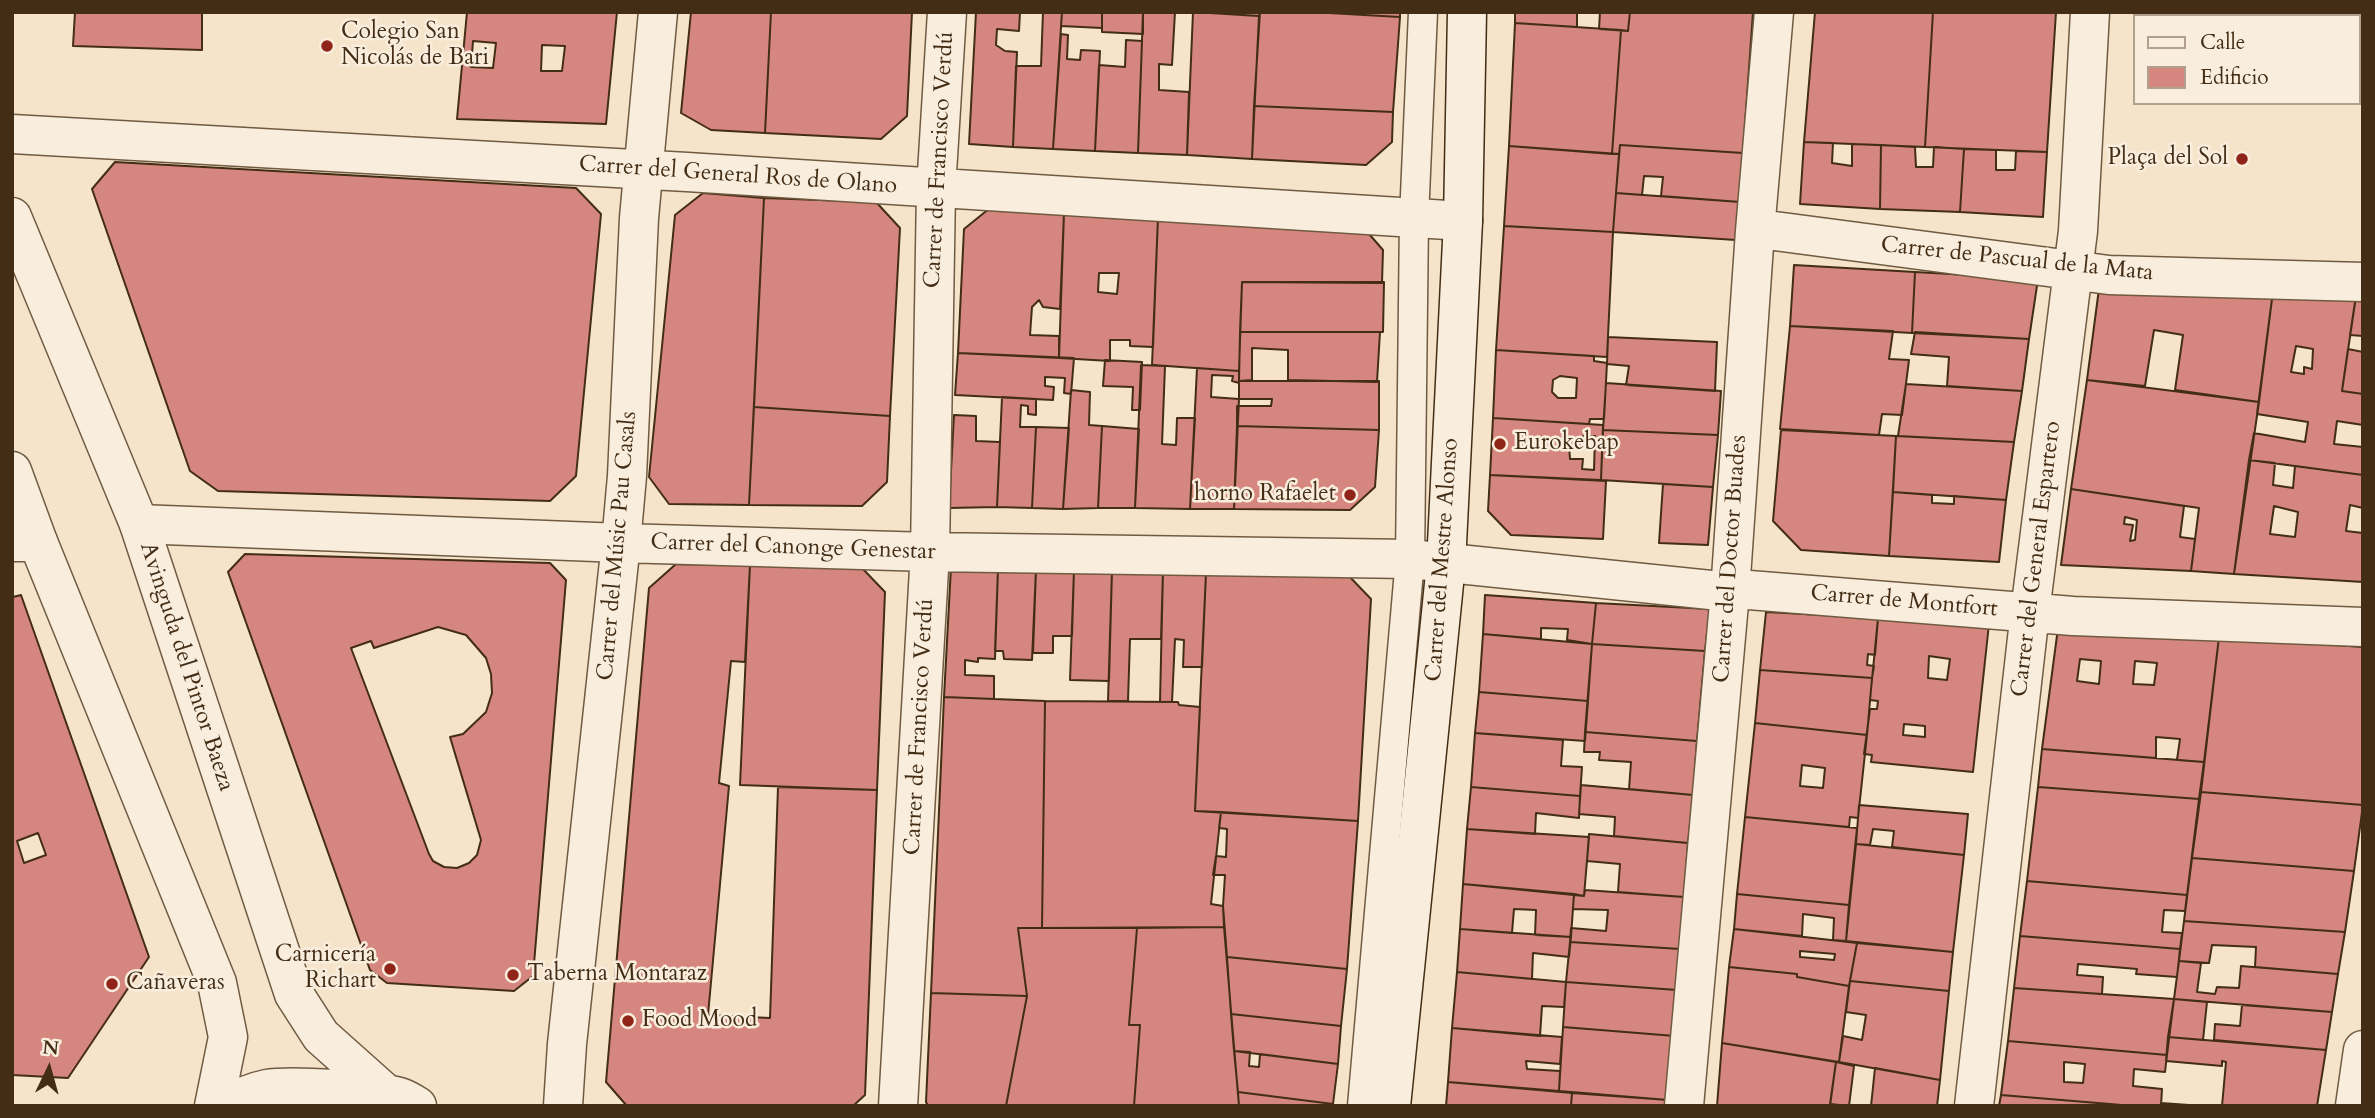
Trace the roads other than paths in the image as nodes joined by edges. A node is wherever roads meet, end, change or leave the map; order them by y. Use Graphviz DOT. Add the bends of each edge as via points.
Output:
graph roads {
  1 [pos="658,12"];
  2 [pos="947,12"];
  3 [pos="1423,12"];
  4 [pos="1467,12"];
  5 [pos="1774,12"];
  6 [pos="2090,12"];
  7 [pos="12,134"];
  8 [pos="644,170"];
  9 [pos="936,189"];
  10 [pos="12,217"];
  11 [pos="1414,218"];
  12 [pos="1463,221"];
  13 [pos="1755,231"];
  14 [pos="2072,271"];
  15 [pos="2363,282"];
  16 [pos="12,471"];
  17 [pos="139,524"];
  18 [pos="25,542"];
  19 [pos="621,543"];
  20 [pos="930,552"];
  21 [pos="1428,561"];
  22 [pos="1730,592"];
  23 [pos="2030,612"];
  24 [pos="2363,627"];
  25 [pos="2363,1050"];
  26 [pos="557,1097"];
  27 [pos="402,1100"];
  28 [pos="214,1106"];
  29 [pos="227,1106"];
  30 [pos="898,1106"];
  31 [pos="1362,1106"];
  32 [pos="1391,1106"];
  33 [pos="1684,1106"];
  34 [pos="1973,1106"];
  35 [pos="2355,1106"];
  1 -- 8 [label="street, Carrer del Músic Pau Casals"];
  2 -- 9 [label="street, Carrer de Francisco Verdú"];
  3 -- 11 [label="lane, Carrer del Mestre Alonso"];
  4 -- 12 [label="street, Carrer del Mestre Alonso"];
  5 -- 13 [label="street, Carrer del Doctor Buades"];
  6 -- 14 [label="street, Carrer del General Espartero"];
  7 -- 8 [label="street, Carrer del General Ros de Olano"];
  8 -- 9 [label="street, Carrer del General Ros de Olano"];
  8 -- 19 [label="street, Carrer del Músic Pau Casals"];
  9 -- 11 [label="street, Carrer del General Ros de Olano"];
  9 -- 20 [label="street, Carrer de Francisco Verdú"];
  10 -- 17 [label="street, Avinguda del Pintor Baeza"];
  11 -- 12 [label="street, Carrer del General Ros de Olano"];
  11 -- 21 [label="lane, Carrer del Mestre Alonso"];
  12 -- 21 [label="street, Carrer del Mestre Alonso"];
  13 -- 14 [label="street, Carrer de Pascual de la Mata"];
  13 -- 22 [label="street, Carrer del Doctor Buades"];
  14 -- 15 [label="street, Carrer de Pascual de la Mata"];
  14 -- 23 [label="street, Carrer del General Espartero"];
  16 -- 18 [label="street"];
  17 -- 19 [label="street, Carrer del Canonge Genestar"];
  17 -- 27 [label="street, Avinguda del Pintor Baeza" via="294,994 321,1036"];
  18 -- 28 [label="street" via="217,983 228,1037"];
  19 -- 20 [label="street, Carrer del Canonge Genestar"];
  19 -- 26 [label="street, Carrer del Músic Pau Casals"];
  20 -- 21 [label="street, Carrer del Canonge Genestar"];
  20 -- 30 [label="street, Carrer de Francisco Verdú"];
  21 -- 22 [label="street, Carrer de Montfort"];
  21 -- 31 [label="lane, Carrer del Mestre Alonso"];
  21 -- 32 [label="street, Carrer del Mestre Alonso"];
  22 -- 23 [label="street, Carrer de Montfort"];
  22 -- 33 [label="street, Carrer del Doctor Buades"];
  23 -- 24 [label="street, Carrer de Montfort"];
  23 -- 34 [label="street, Carrer del General Espartero"];
  25 -- 35 [label="street"];
  27 -- 29 [label="street" via="312,1088 268,1088"];
}
